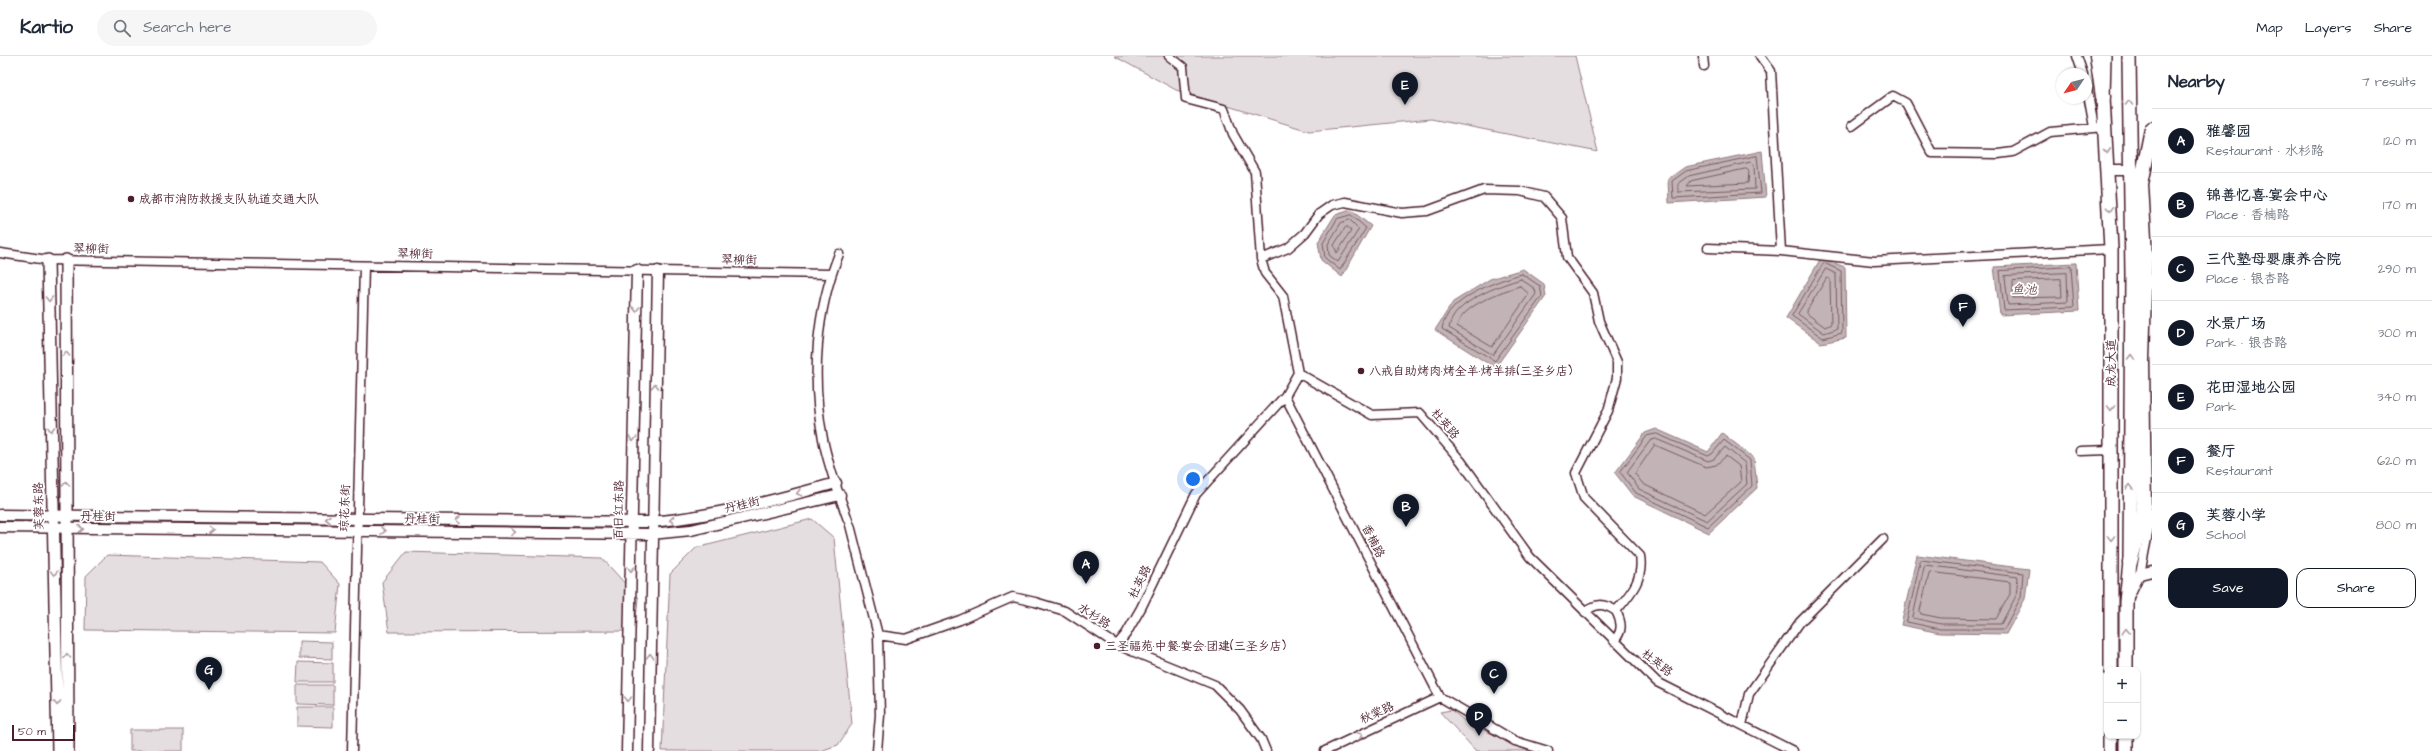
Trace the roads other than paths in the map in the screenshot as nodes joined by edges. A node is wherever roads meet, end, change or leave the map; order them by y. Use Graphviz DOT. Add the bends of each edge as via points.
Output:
graph roads {
  1 [pos="1169,56"];
  2 [pos="1703,56"];
  3 [pos="1760,56"];
  4 [pos="2077,56"];
  5 [pos="2097,56"];
  6 [pos="2104,56"];
  7 [pos="2129,56"];
  8 [pos="1704,66"];
  9 [pos="2081,68"];
  10 [pos="2103,97"];
  11 [pos="2092,104"];
  12 [pos="1852,126"];
  13 [pos="2099,127"];
  14 [pos="2152,129"];
  15 [pos="2108,170"];
  16 [pos="2129,170"];
  17 [pos="1708,248"];
  18 [pos="2112,249"];
  19 [pos="1781,251"];
  20 [pos="0,253"];
  21 [pos="839,254"];
  22 [pos="1261,259"];
  23 [pos="48,260"];
  24 [pos="66,260"];
  25 [pos="364,266"];
  26 [pos="637,270"];
  27 [pos="658,271"];
  28 [pos="831,274"];
  29 [pos="1298,373"];
  30 [pos="1285,396"];
  31 [pos="2111,450"];
  32 [pos="2080,451"];
  33 [pos="836,483"];
  34 [pos="840,495"];
  35 [pos="2152,513"];
  36 [pos="0,516"];
  37 [pos="53,518"];
  38 [pos="66,518"];
  39 [pos="356,520"];
  40 [pos="632,521"];
  41 [pos="652,522"];
  42 [pos="0,527"];
  43 [pos="53,529"];
  44 [pos="66,529"];
  45 [pos="356,531"];
  46 [pos="631,534"];
  47 [pos="651,534"];
  48 [pos="1883,539"];
  49 [pos="2130,562"];
  50 [pos="2152,571"];
  51 [pos="2140,574"];
  52 [pos="2126,602"];
  53 [pos="1616,611"];
  54 [pos="1585,612"];
  55 [pos="878,635"];
  56 [pos="1614,641"];
  57 [pos="1117,645"];
  58 [pos="2111,667"];
  59 [pos="2126,667"];
  60 [pos="1440,696"];
  61 [pos="1742,725"];
  62 [pos="2110,739"];
  63 [pos="2126,739"];
  64 [pos="58,751"];
  65 [pos="68,751"];
  66 [pos="352,751"];
  67 [pos="627,751"];
  68 [pos="649,751"];
  69 [pos="877,751"];
  70 [pos="1266,751"];
  71 [pos="1325,751"];
  72 [pos="1548,751"];
  73 [pos="1793,751"];
  74 [pos="2110,751"];
  75 [pos="2126,751"];
  1 -- 22 [label="street" via="1183,67 1186,99 1224,110 1233,134 1255,172"];
  2 -- 8 [label="street"];
  3 -- 19 [label="street" via="1771,71"];
  4 -- 9 [label="street"];
  5 -- 10 [label="highway"];
  6 -- 10 [label="highway, 成龙大道"];
  16 -- 7 [label="highway, 成龙大道, one-way"];
  10 -- 13 [label="highway, 成龙大道"];
  11 -- 13 [label="street"];
  12 -- 13 [label="street" via="1893,96 1906,104 1932,153 2013,152 2050,132"];
  13 -- 15 [label="highway, 成龙大道, one-way"];
  14 -- 49 [label="highway" via="2141,184 2145,257 2142,360 2144,511"];
  15 -- 16 [label="street"];
  15 -- 18 [label="highway, 成龙大道, one-way"];
  49 -- 16 [label="highway, 成龙大道, one-way" via="2132,275"];
  17 -- 19 [label="street"];
  18 -- 19 [label="street" via="1874,261"];
  18 -- 31 [label="highway, 成龙大道, one-way"];
  20 -- 23 [label="street, 翠柳街"];
  21 -- 28 [label="street"];
  22 -- 29 [label="street" via="1265,273 1283,296"];
  22 -- 53 [label="street" via="1288,248 1305,233 1319,214 1345,202 1402,213 1427,211 1484,190 1520,191 1544,198 1562,218 1567,257 1592,293 1598,321 1617,362 1617,378 1608,411 1576,473 1584,498 1640,556 1642,569 1635,588"];
  23 -- 24 [label="street, 翠柳街"];
  23 -- 37 [label="main road, 芙蓉东路, one-way"];
  24 -- 25 [label="street, 翠柳街"];
  38 -- 24 [label="main road, one-way"];
  25 -- 26 [label="street, 翠柳街"];
  25 -- 39 [label="street, 琼花东街"];
  26 -- 27 [label="street, 翠柳街"];
  26 -- 40 [label="street, 百日红东路, one-way"];
  27 -- 28 [label="street, 翠柳街"];
  41 -- 27 [label="street, one-way"];
  28 -- 33 [label="street" via="823,316 816,385 823,440"];
  29 -- 30 [label="street, 杜英路"];
  29 -- 54 [label="street, 杜英路" via="1372,415 1420,413 1461,461 1530,557"];
  30 -- 57 [label="street, 杜英路" via="1196,494 1141,608"];
  30 -- 60 [label="street, 香楠路"];
  31 -- 32 [label="street"];
  31 -- 58 [label="highway, 成龙大道, one-way"];
  33 -- 34 [label="street"];
  33 -- 41 [label="street, 丹桂街, one-way" via="703,517"];
  34 -- 47 [label="street, 丹桂街" via="691,530"];
  34 -- 55 [label="street"];
  35 -- 51 [label="street"];
  36 -- 37 [label="street, 丹桂街"];
  37 -- 38 [label="street, 丹桂街"];
  37 -- 43 [label="main road, 芙蓉东路"];
  39 -- 38 [label="street, 丹桂街, one-way"];
  38 -- 44 [label="main road"];
  40 -- 39 [label="street, 丹桂街, one-way"];
  39 -- 45 [label="street, 琼花东街"];
  40 -- 41 [label="street, 丹桂街"];
  40 -- 46 [label="street, 百日红东路"];
  41 -- 47 [label="street"];
  42 -- 43 [label="street, 丹桂街"];
  43 -- 44 [label="street, 丹桂街"];
  43 -- 64 [label="main road, 芙蓉东路, one-way"];
  44 -- 45 [label="street, 丹桂街, one-way"];
  65 -- 44 [label="main road, one-way"];
  45 -- 46 [label="street, 丹桂街, one-way"];
  45 -- 66 [label="street, 琼花东街"];
  46 -- 47 [label="street, 丹桂街"];
  46 -- 67 [label="street, 百日红东路, one-way"];
  68 -- 47 [label="street, one-way"];
  48 -- 61 [label="street" via="1800,622 1749,694"];
  49 -- 52 [label="highway, 成龙大道"];
  50 -- 51 [label="street"];
  51 -- 52 [label="street"];
  59 -- 52 [label="highway, 成龙大道, one-way"];
  53 -- 54 [label="street" via="1603,604 1595,605"];
  53 -- 56 [label="street" via="1621,628 1620,635"];
  54 -- 56 [label="street, 杜英路"];
  55 -- 57 [label="street, 水杉路" via="906,639 960,620 1013,597 1065,611"];
  55 -- 69 [label="street" via="880,715"];
  56 -- 61 [label="street, 杜英路" via="1657,682"];
  57 -- 70 [label="street, 水杉路" via="1215,685 1240,710 1261,739"];
  71 -- 60 [label="street, 秋棠路, one-way"];
  60 -- 72 [label="street" via="1514,741"];
  61 -- 73 [label="street, 杜英路"];
  62 -- 74 [label="highway"];
  63 -- 75 [label="highway"];
}
